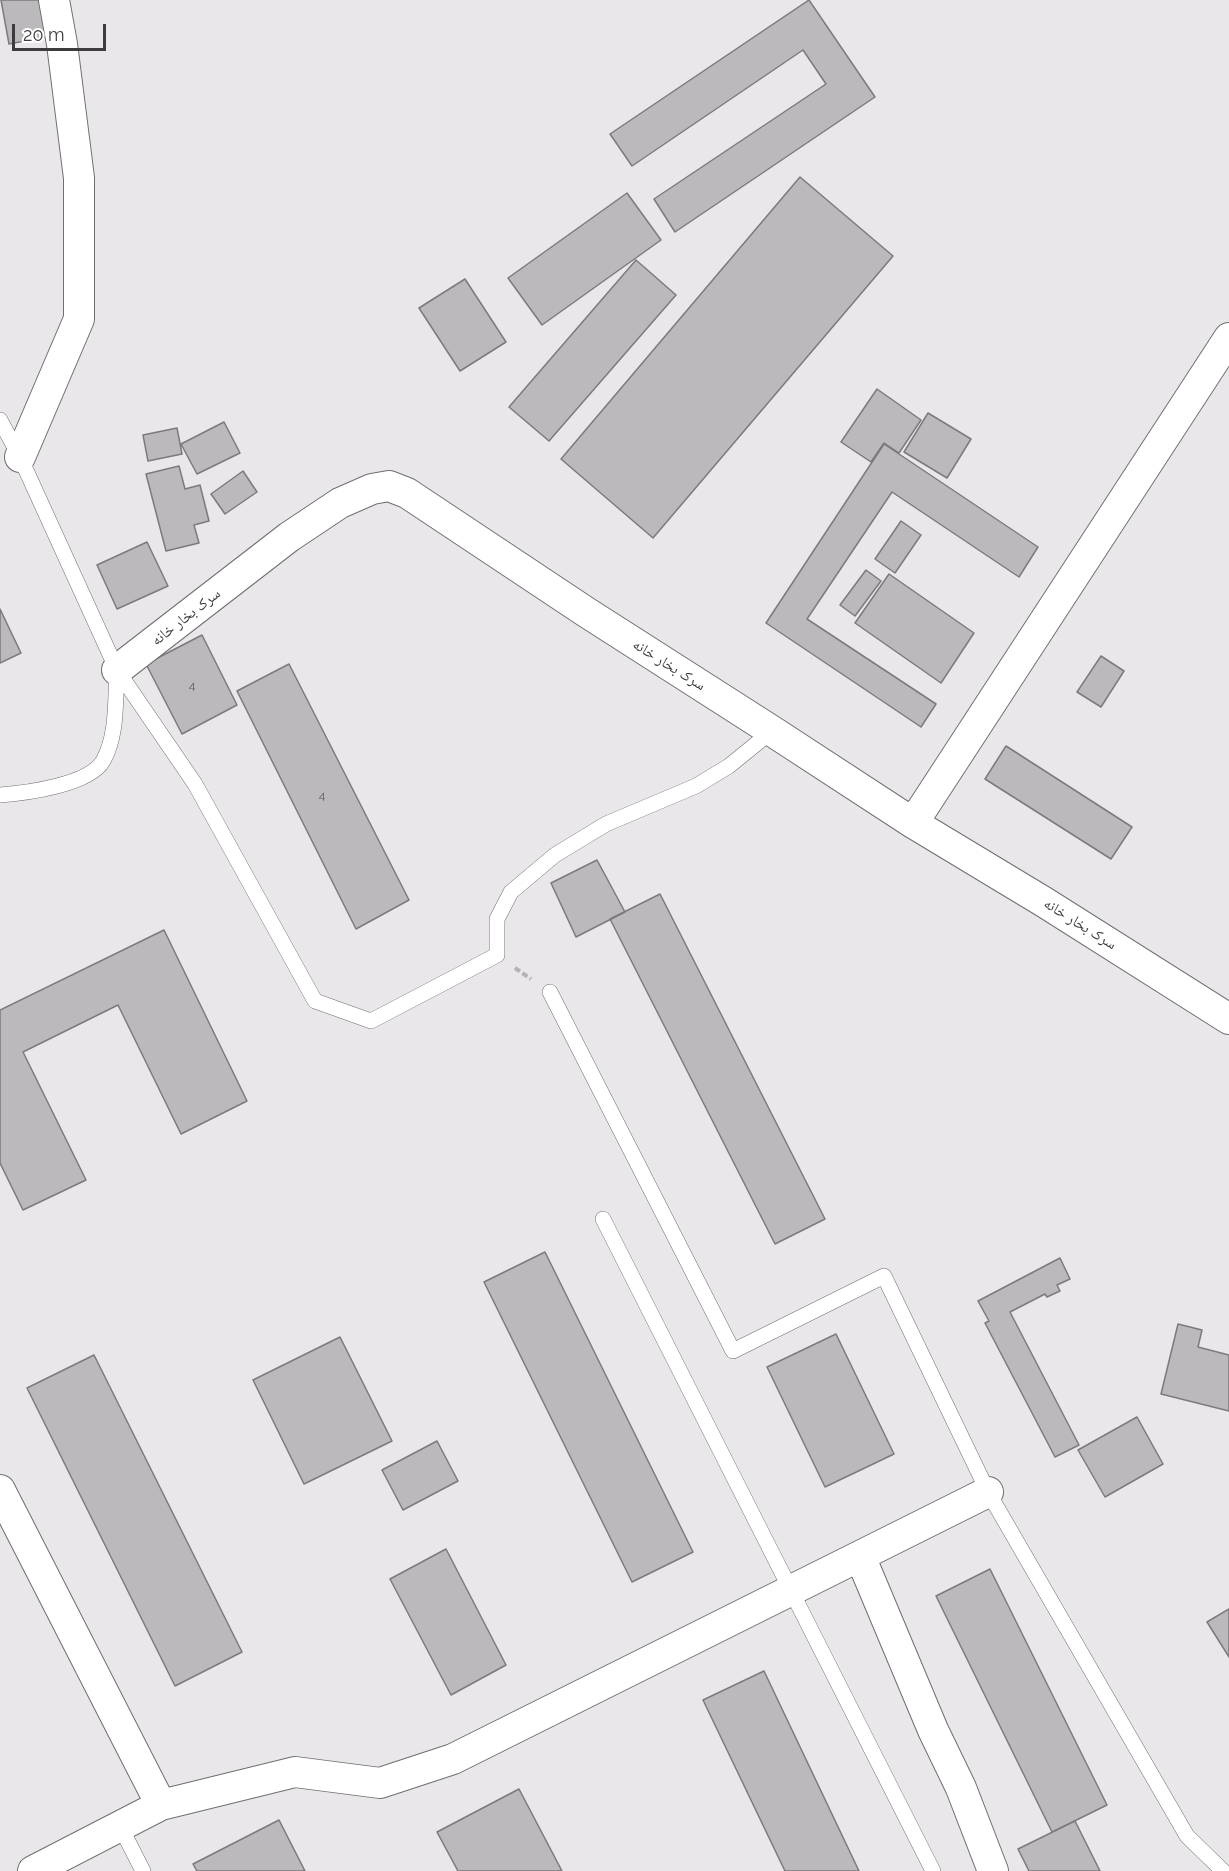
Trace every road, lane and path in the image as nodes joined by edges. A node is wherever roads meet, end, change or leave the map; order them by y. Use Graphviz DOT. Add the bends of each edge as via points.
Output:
graph roads {
  1 [pos="54,0"];
  2 [pos="1229,338"];
  3 [pos="0,420"];
  4 [pos="20,457"];
  5 [pos="117,670"];
  6 [pos="772,731"];
  7 [pos="0,795"];
  8 [pos="913,823"];
  9 [pos="497,955"];
  10 [pos="550,992"];
  11 [pos="1229,1019"];
  12 [pos="603,1219"];
  13 [pos="0,1490"];
  14 [pos="988,1492"];
  15 [pos="860,1556"];
  16 [pos="791,1591"];
  17 [pos="161,1805"];
  18 [pos="120,1826"];
  19 [pos="33,1871"];
  20 [pos="143,1871"];
  21 [pos="933,1871"];
  22 [pos="993,1871"];
  23 [pos="1223,1871"];
  1 -- 4 [label="street" via="79,178 79,319"];
  2 -- 8 [label="street"];
  3 -- 4 [label="lane"];
  4 -- 5 [label="lane"];
  5 -- 6 [label="street, سرک بخار خانه" via="289,537 340,503 389,486 407,493"];
  5 -- 7 [label="lane" via="110,746 102,763 81,778 60,786"];
  5 -- 9 [label="lane" via="195,784 315,1001 371,1021"];
  6 -- 8 [label="street, سرک بخار خانه"];
  6 -- 9 [label="lane" via="729,766 696,786 606,824 555,855 511,892 497,919"];
  8 -- 11 [label="street, سرک بخار خانه"];
  9 -- 10 [label="path"];
  10 -- 14 [label="lane" via="733,1351 884,1276"];
  12 -- 16 [label="lane"];
  13 -- 17 [label="street"];
  14 -- 15 [label="street"];
  14 -- 23 [label="lane" via="1188,1836"];
  15 -- 16 [label="street"];
  15 -- 22 [label="street"];
  16 -- 17 [label="street" via="453,1759 380,1783 295,1772"];
  16 -- 21 [label="lane"];
  17 -- 18 [label="street"];
  18 -- 19 [label="street"];
  18 -- 20 [label="lane"];
}
